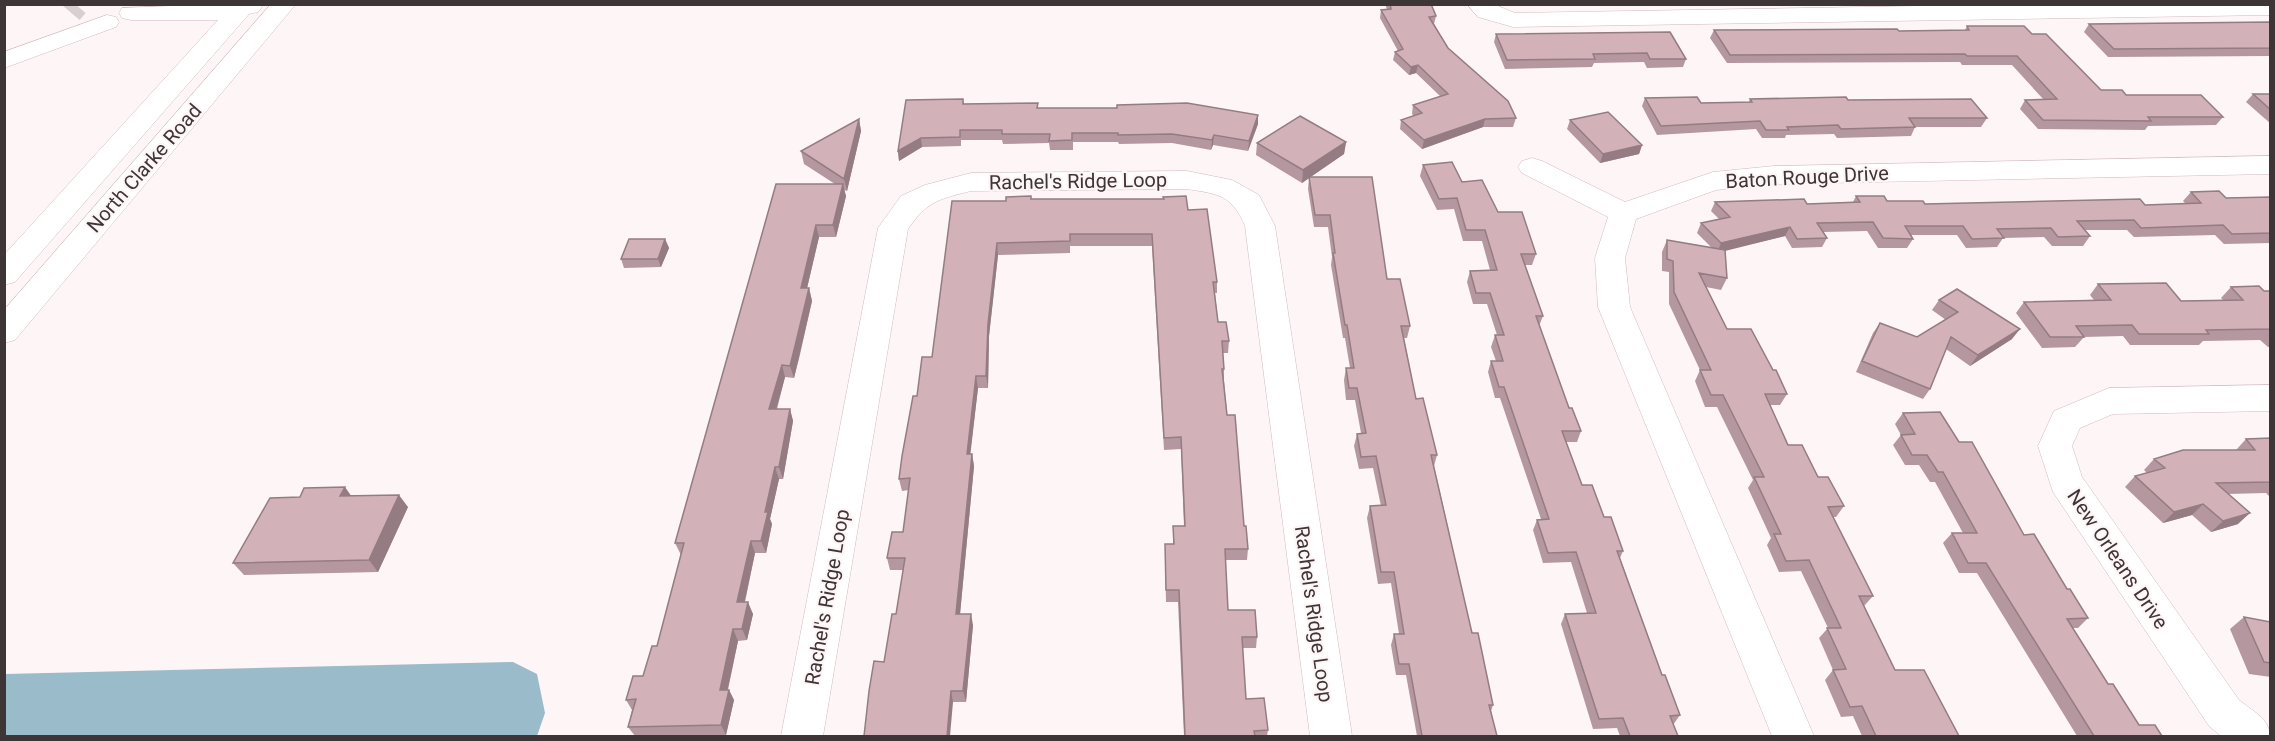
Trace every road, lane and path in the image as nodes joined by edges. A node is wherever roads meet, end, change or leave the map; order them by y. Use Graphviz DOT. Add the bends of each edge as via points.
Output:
graph roads {
  1 [pos="273,4"];
  2 [pos="284,4"];
  3 [pos="1479,4"];
  4 [pos="238,6"];
  5 [pos="2271,8"];
  6 [pos="137,9"];
  7 [pos="69,10"];
  8 [pos="107,22"];
  9 [pos="4,61"];
  10 [pos="2271,165"];
  11 [pos="1533,167"];
  12 [pos="1624,213"];
  13 [pos="4,275"];
  14 [pos="4,332"];
  15 [pos="2271,398"];
  16 [pos="802,736"];
  17 [pos="1331,736"];
  18 [pos="1793,736"];
  19 [pos="2252,736"];
  1 -- 4 [label="street"];
  2 -- 14 [label="street, North Clarke Road"];
  3 -- 5 [label="street" via="1487,12 1513,20"];
  4 -- 6 [label="street" via="209,14"];
  4 -- 13 [label="street, North Clarke Road"];
  6 -- 8 [label="street"];
  7 -- 8 [label="street" via="69,19 77,23"];
  8 -- 9 [label="street"];
  10 -- 12 [label="street, Baton Rouge Drive" via="1774,175 1713,181"];
  11 -- 12 [label="street"];
  12 -- 18 [label="street" via="1611,242 1608,271 1614,307"];
  15 -- 19 [label="street, New Orleans Drive" via="2109,401 2066,420 2055,446 2066,482 2224,713"];
  16 -- 17 [label="street, Rachel's Ridge Loop" via="893,228 911,203 935,191 971,183 1187,180 1222,186 1249,201 1260,226"];
}
